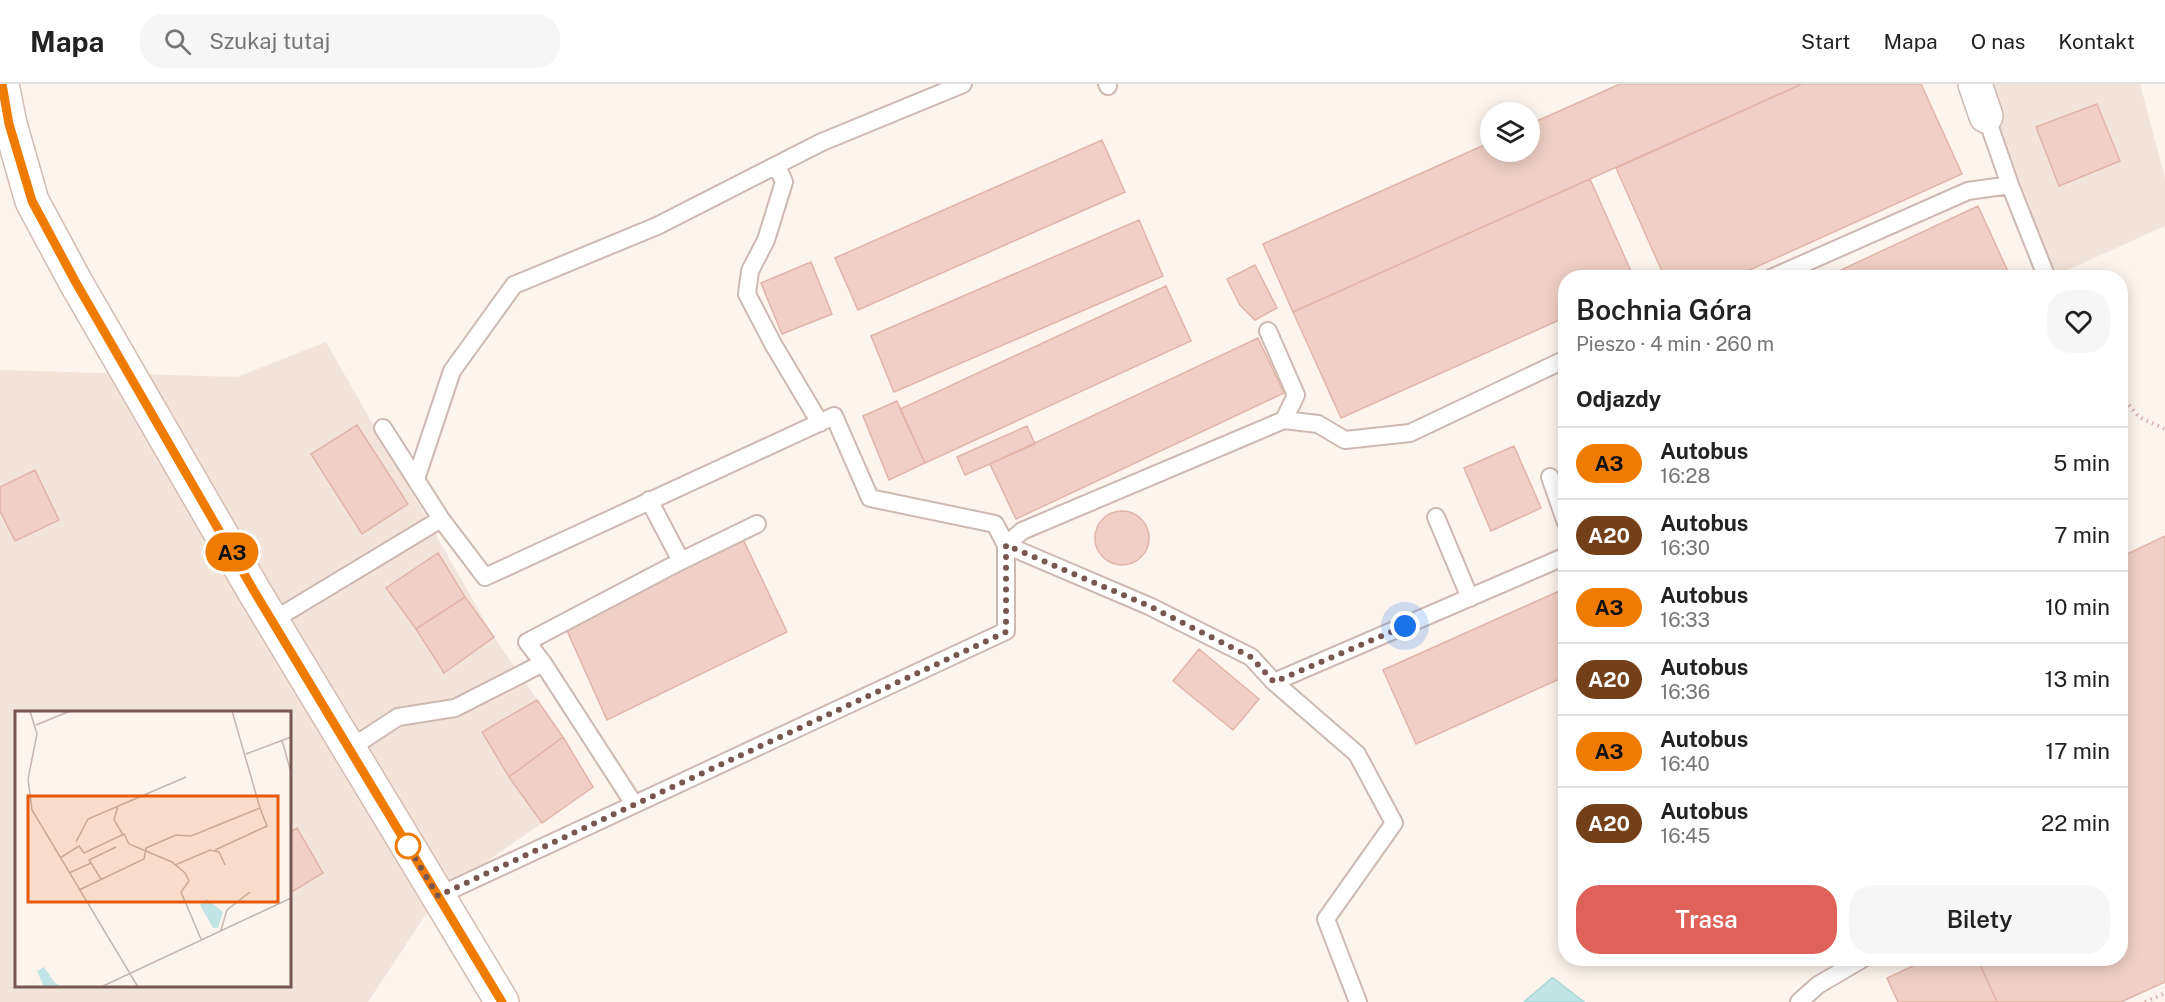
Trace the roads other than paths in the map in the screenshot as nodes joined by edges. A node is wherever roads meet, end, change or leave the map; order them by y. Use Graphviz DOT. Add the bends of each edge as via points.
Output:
graph roads {
  1 [pos="2,84"];
  2 [pos="963,84"];
  3 [pos="1975,84"];
  4 [pos="1986,116"];
  5 [pos="777,166"];
  6 [pos="2010,185"];
  7 [pos="1789,270"];
  8 [pos="2044,270"];
  9 [pos="1268,332"];
  10 [pos="1558,363"];
  11 [pos="1284,420"];
  12 [pos="820,423"];
  13 [pos="383,428"];
  14 [pos="1550,477"];
  15 [pos="416,479"];
  16 [pos="650,500"];
  17 [pos="1558,500"];
  18 [pos="1436,517"];
  19 [pos="441,519"];
  20 [pos="757,524"];
  21 [pos="1006,545"];
  22 [pos="1558,560"];
  23 [pos="681,561"];
  24 [pos="1470,598"];
  25 [pos="272,621"];
  26 [pos="543,663"];
  27 [pos="1274,682"];
  28 [pos="349,749"];
  29 [pos="634,804"];
  30 [pos="438,896"];
  31 [pos="1850,966"];
  32 [pos="502,1002"];
  33 [pos="1358,1002"];
  34 [pos="1799,1002"];
  1 -- 25 [label="main road" via="9,124 32,201"];
  2 -- 5 [label="lane" via="822,142"];
  3 -- 4 [label="main road"];
  4 -- 6 [label="lane"];
  5 -- 12 [label="lane" via="784,182 766,240 750,271 747,294"];
  5 -- 15 [label="lane" via="657,226 514,285 452,371"];
  6 -- 7 [label="lane" via="1968,190"];
  6 -- 8 [label="lane"];
  9 -- 11 [label="lane" via="1296,396"];
  10 -- 11 [label="lane" via="1410,433 1345,440 1318,424"];
  11 -- 21 [label="lane" via="1022,531"];
  12 -- 16 [label="lane"];
  12 -- 21 [label="lane" via="834,416 870,498 995,524"];
  13 -- 15 [label="lane"];
  14 -- 17 [label="lane"];
  15 -- 19 [label="lane"];
  16 -- 19 [label="lane" via="485,577"];
  16 -- 23 [label="lane"];
  18 -- 24 [label="lane"];
  19 -- 25 [label="lane"];
  20 -- 23 [label="lane"];
  21 -- 27 [label="lane" via="1149,606 1251,657"];
  21 -- 29 [label="lane" via="1006,632"];
  22 -- 24 [label="lane"];
  23 -- 26 [label="lane" via="527,642"];
  24 -- 27 [label="lane"];
  25 -- 28 [label="main road"];
  26 -- 28 [label="lane" via="454,708 398,717"];
  26 -- 29 [label="lane"];
  27 -- 33 [label="lane" via="1357,754 1394,823 1326,919"];
  28 -- 30 [label="main road"];
  29 -- 30 [label="lane"];
  30 -- 32 [label="main road"];
  31 -- 34 [label="lane" via="1818,985"];
}
